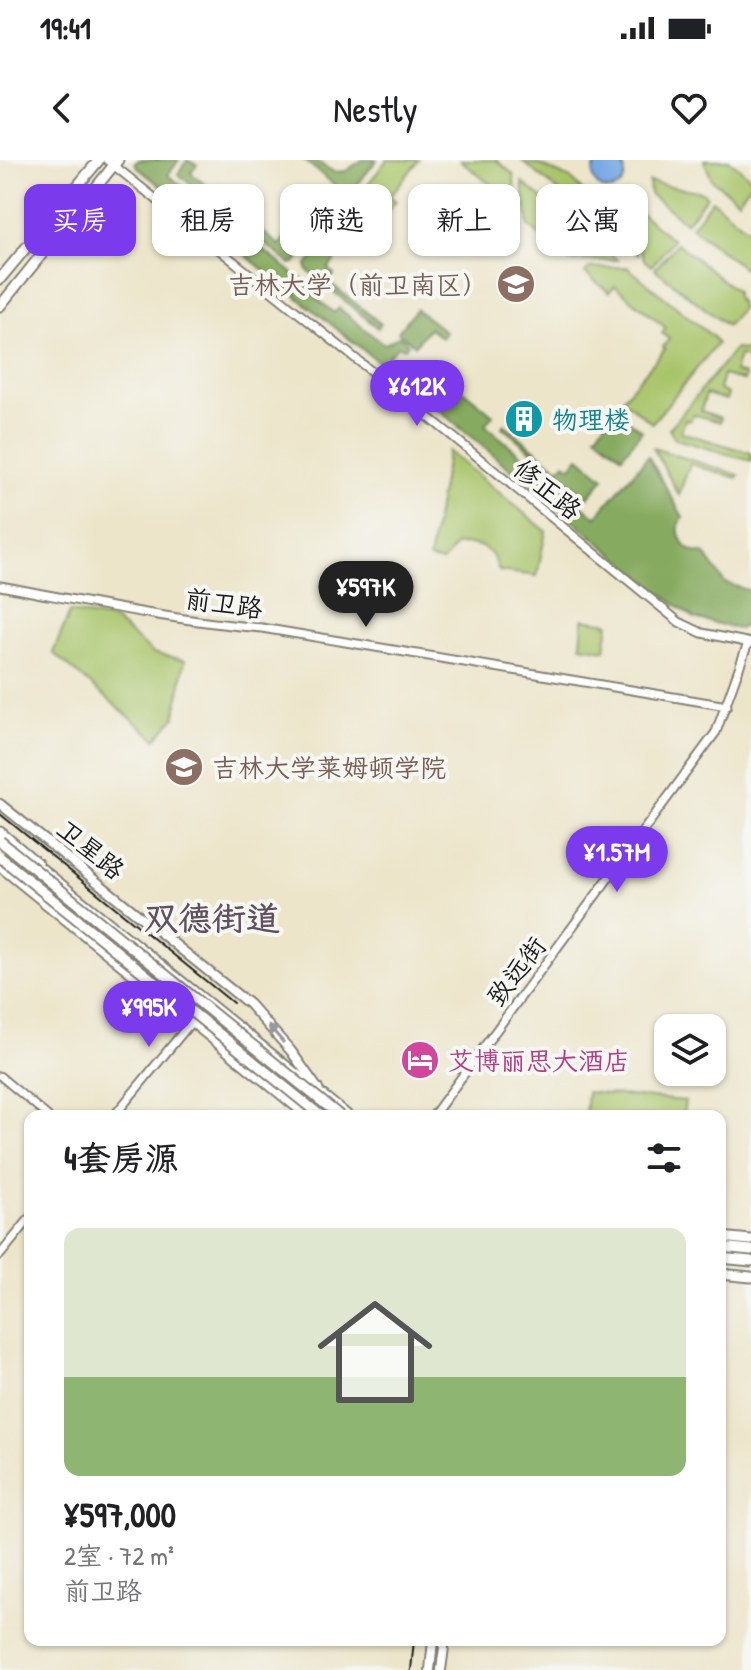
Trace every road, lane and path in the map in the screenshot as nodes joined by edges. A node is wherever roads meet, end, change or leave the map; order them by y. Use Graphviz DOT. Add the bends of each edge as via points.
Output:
graph roads {
  1 [pos="99,160"];
  2 [pos="113,162"];
  3 [pos="0,279"];
  4 [pos="0,306"];
  5 [pos="0,586"];
  6 [pos="750,643"];
  7 [pos="727,706"];
  8 [pos="0,804"];
  9 [pos="0,838"];
  10 [pos="0,857"];
  11 [pos="0,866"];
  12 [pos="207,1002"];
  13 [pos="192,1021"];
  14 [pos="0,1076"];
  15 [pos="323,1096"];
  16 [pos="41,1110"];
  17 [pos="119,1110"];
  18 [pos="301,1110"];
  19 [pos="314,1110"];
  20 [pos="333,1110"];
  21 [pos="340,1110"];
  22 [pos="437,1110"];
  23 [pos="24,1225"];
  24 [pos="726,1238"];
  25 [pos="751,1240"];
  26 [pos="726,1248"];
  27 [pos="751,1250"];
  28 [pos="0,1255"];
  29 [pos="726,1259"];
  30 [pos="751,1261"];
  31 [pos="726,1275"];
  32 [pos="751,1277"];
  33 [pos="432,1646"];
  34 [pos="444,1646"];
  35 [pos="430,1670"];
  36 [pos="441,1670"];
  1 -- 3 [label="main road"];
  2 -- 4 [label="main road"];
  2 -- 6 [label="street, 修正路" via="679,622 702,633"];
  5 -- 7 [label="street, 前卫路"];
  6 -- 7 [label="street, 致远街"];
  7 -- 22 [label="street, 致远街" via="690,769"];
  15 -- 8 [label="main road, 卫星路, one-way" via="249,1004"];
  9 -- 12 [label="main road, 卫星路"];
  9 -- 20 [label="main road, bridge"];
  10 -- 19 [label="main road, bridge"];
  11 -- 13 [label="main road"];
  12 -- 13 [label="street"];
  12 -- 15 [label="main road, 卫星路"];
  13 -- 17 [label="street"];
  13 -- 18 [label="main road"];
  14 -- 16 [label="street"];
  15 -- 21 [label="main road, 卫星路"];
  23 -- 28 [label="street"];
  24 -- 25 [label="main road"];
  26 -- 27 [label="main road"];
  29 -- 30 [label="main road"];
  31 -- 32 [label="main road"];
  33 -- 35 [label="main road"];
  34 -- 36 [label="main road"];
}
